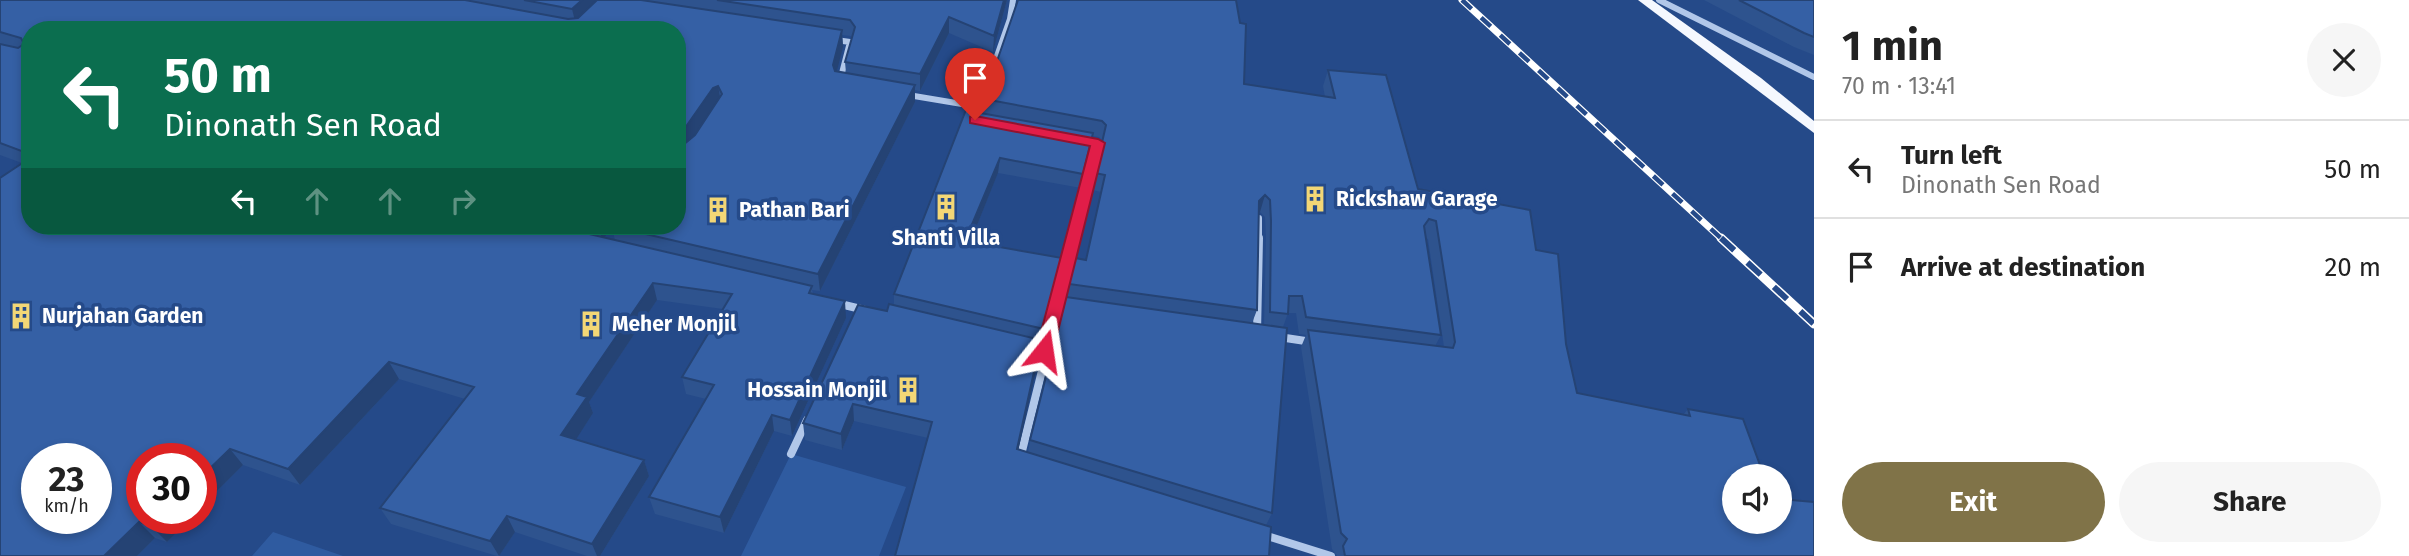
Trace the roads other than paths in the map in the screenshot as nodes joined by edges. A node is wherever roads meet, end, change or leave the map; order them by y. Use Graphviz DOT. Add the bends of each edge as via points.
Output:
graph roads {
  1 [pos="1013,0"];
  2 [pos="1644,0"];
  3 [pos="1659,0"];
  4 [pos="824,38"];
  5 [pos="1814,77"];
  6 [pos="852,85"];
  7 [pos="903,94"];
  8 [pos="980,107"];
  9 [pos="988,123"];
  10 [pos="1814,129"];
  11 [pos="1070,138"];
  12 [pos="1259,218"];
  13 [pos="832,302"];
  14 [pos="1056,306"];
  15 [pos="859,308"];
  16 [pos="1070,308"];
  17 [pos="872,311"];
  18 [pos="853,320"];
  19 [pos="1244,332"];
  20 [pos="1257,334"];
  21 [pos="1322,343"];
  22 [pos="1031,348"];
  23 [pos="1044,351"];
  24 [pos="814,406"];
  25 [pos="791,454"];
  26 [pos="1032,465"];
  27 [pos="1254,532"];
  28 [pos="1331,556"];
  1 -- 8 [label="street"];
  2 -- 10 [label="main road"];
  3 -- 5 [label="street"];
  4 -- 6 [label="street" via="850,43 839,83"];
  7 -- 8 [label="street"];
  8 -- 9 [label="street" via="975,120"];
  11 -- 14 [label="street" via="1098,143"];
  12 -- 20 [label="street"];
  13 -- 15 [label="street"];
  14 -- 16 [label="street"];
  14 -- 23 [label="street"];
  15 -- 17 [label="street"];
  15 -- 18 [label="street"];
  19 -- 20 [label="street"];
  20 -- 21 [label="street"];
  22 -- 23 [label="street"];
  23 -- 26 [label="street" via="1020,461"];
  24 -- 25 [label="street"];
  27 -- 28 [label="street"];
}
